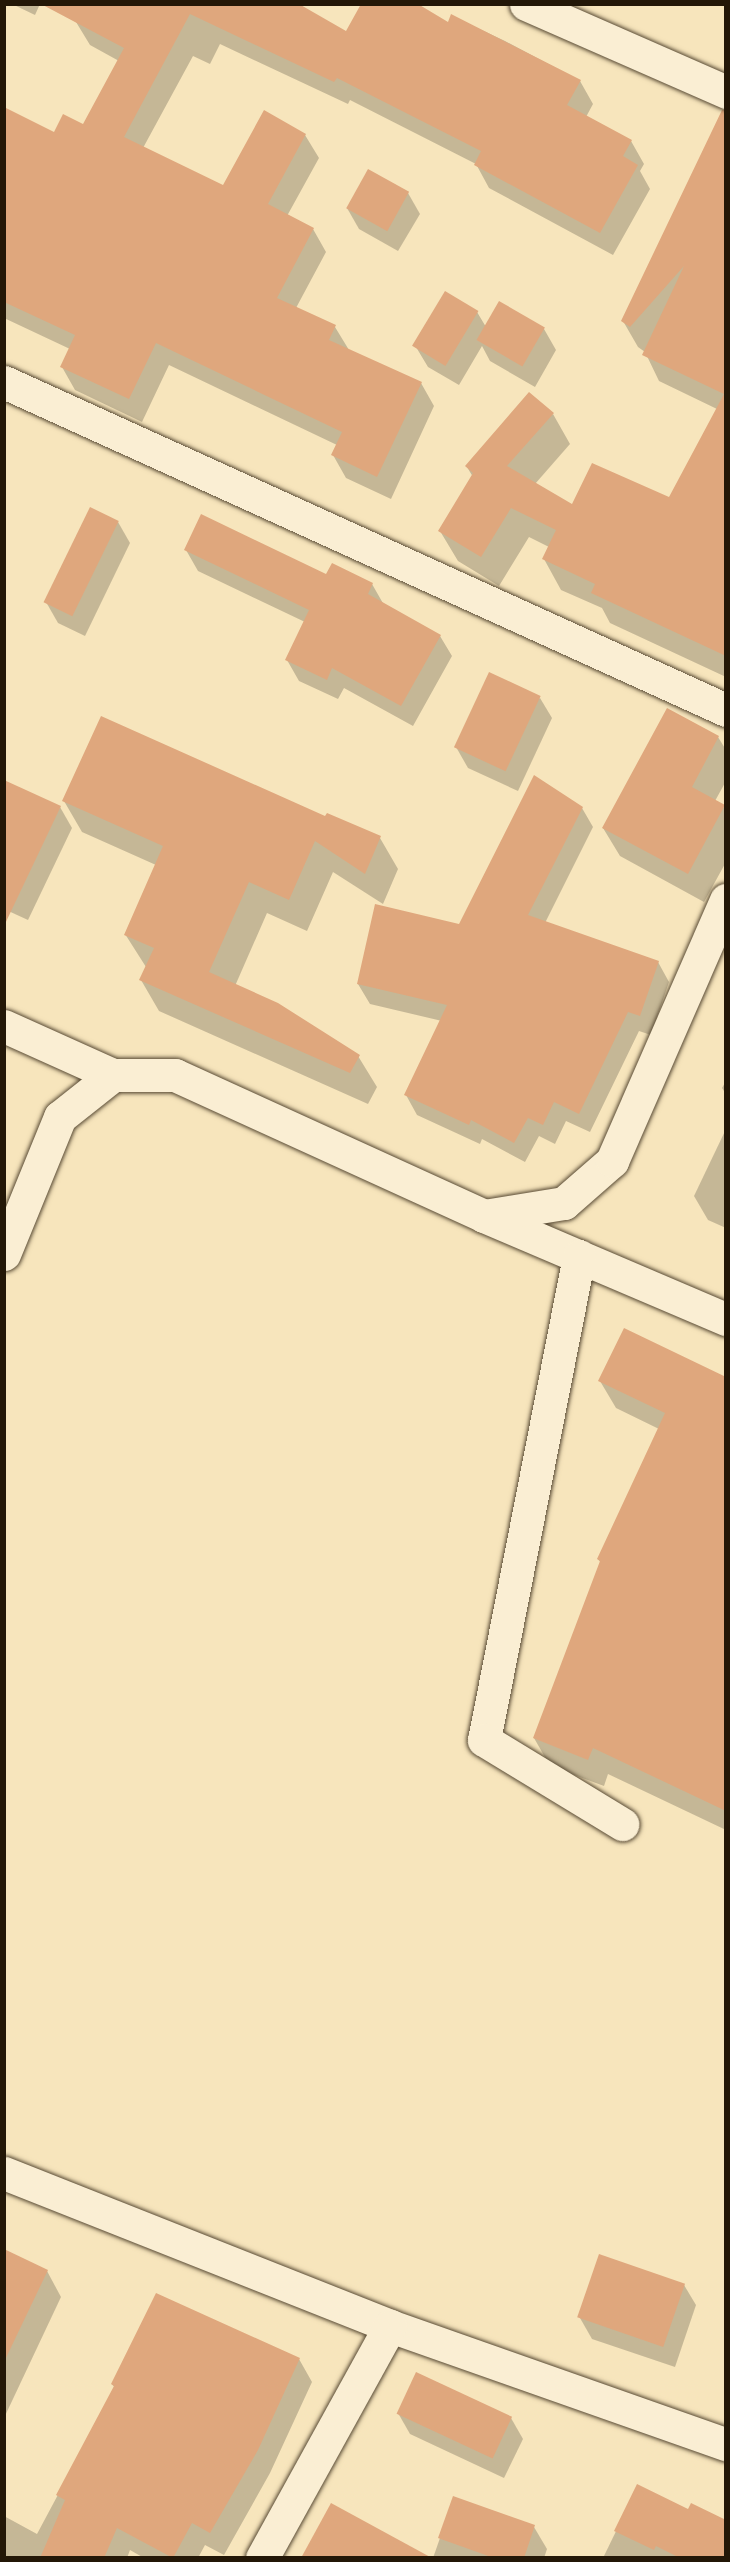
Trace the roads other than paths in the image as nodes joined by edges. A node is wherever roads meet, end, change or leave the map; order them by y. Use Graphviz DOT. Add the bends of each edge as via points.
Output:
graph roads {
  1 [pos="526,4"];
  2 [pos="726,92"];
  3 [pos="4,382"];
  4 [pos="726,710"];
  5 [pos="726,900"];
  6 [pos="4,1026"];
  7 [pos="113,1075"];
  8 [pos="484,1216"];
  9 [pos="4,1254"];
  10 [pos="579,1256"];
  11 [pos="726,1319"];
  12 [pos="622,1824"];
  13 [pos="4,2173"];
  14 [pos="390,2326"];
  15 [pos="726,2444"];
  16 [pos="262,2558"];
  1 -- 2 [label="street"];
  3 -- 4 [label="street"];
  5 -- 8 [label="street" via="612,1161 564,1203"];
  6 -- 7 [label="street"];
  7 -- 8 [label="street" via="175,1074"];
  7 -- 9 [label="street" via="60,1117"];
  8 -- 10 [label="street"];
  10 -- 11 [label="street"];
  10 -- 12 [label="street" via="484,1740"];
  13 -- 14 [label="street"];
  14 -- 15 [label="street"];
  14 -- 16 [label="street"];
}
